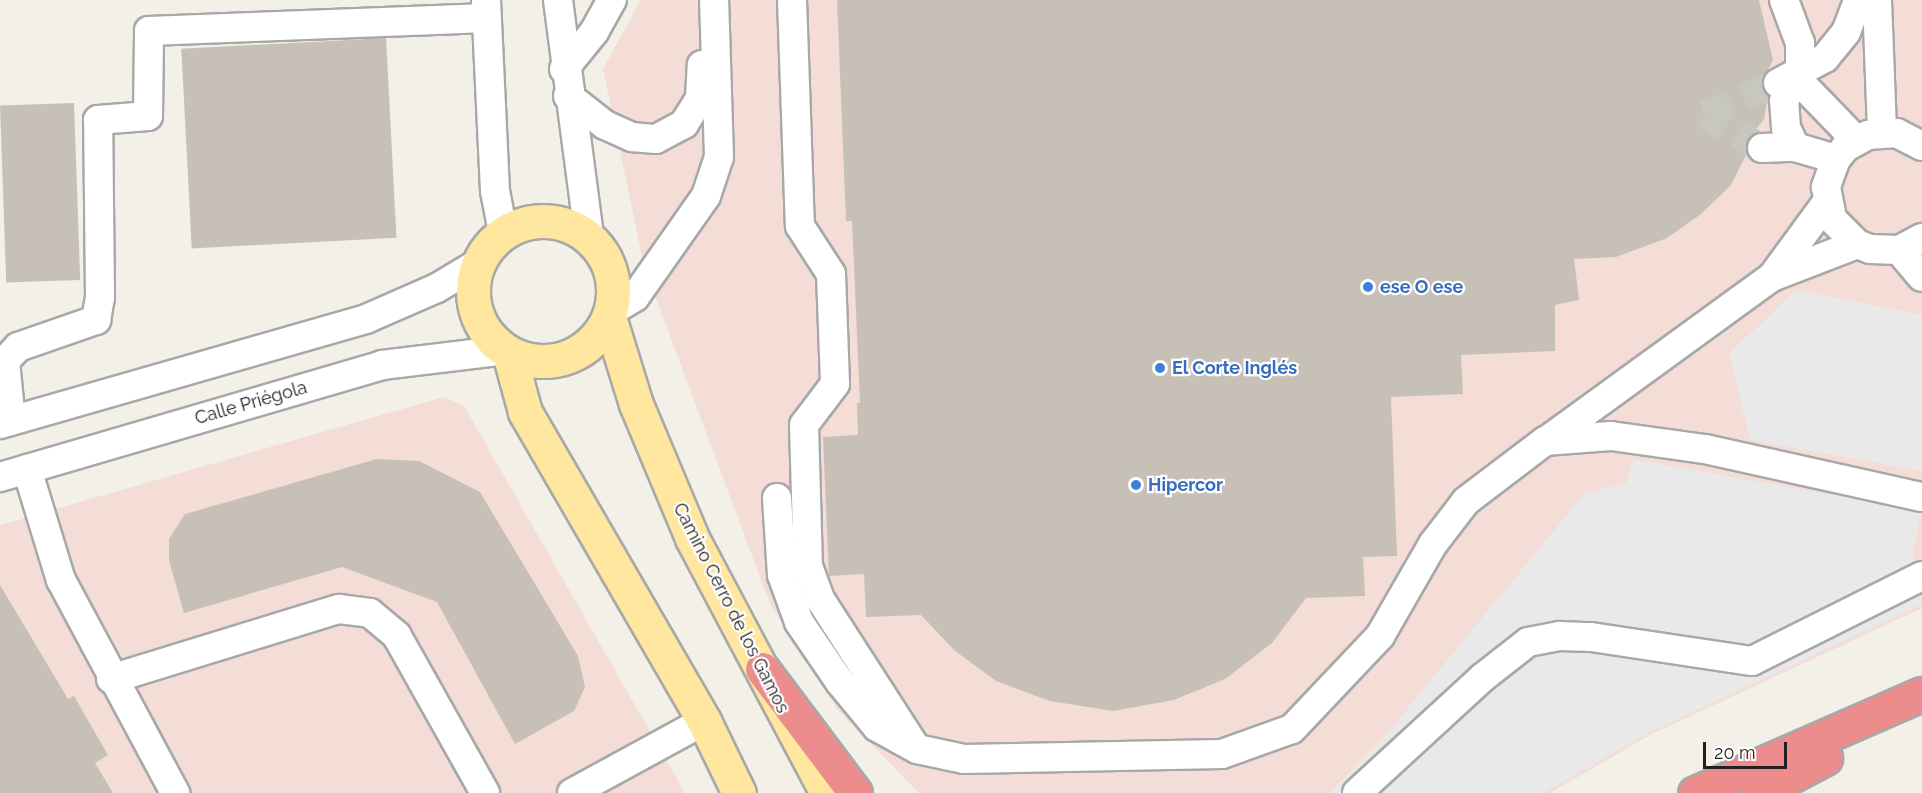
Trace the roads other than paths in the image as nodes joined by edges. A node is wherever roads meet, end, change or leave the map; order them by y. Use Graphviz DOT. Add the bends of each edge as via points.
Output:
graph roads {
  1 [pos="558,0"];
  2 [pos="612,0"];
  3 [pos="699,0"];
  4 [pos="714,0"];
  5 [pos="792,0"];
  6 [pos="1784,0"];
  7 [pos="1858,0"];
  8 [pos="1877,0"];
  9 [pos="487,9"];
  10 [pos="1789,79"];
  11 [pos="566,82"];
  12 [pos="1918,140"];
  13 [pos="1858,144"];
  14 [pos="1795,147"];
  15 [pos="1762,148"];
  16 [pos="1827,202"];
  17 [pos="503,232"];
  18 [pos="589,237"];
  19 [pos="1857,244"];
  20 [pos="1910,244"];
  21 [pos="477,264"];
  22 [pos="1772,277"];
  23 [pos="1922,277"];
  24 [pos="609,315"];
  25 [pos="507,351"];
  26 [pos="5,422"];
  27 [pos="1545,441"];
  28 [pos="27,469"];
  29 [pos="0,477"];
  30 [pos="1922,497"];
  31 [pos="777,498"];
  32 [pos="1915,579"];
  33 [pos="762,669"];
  34 [pos="111,679"];
  35 [pos="1922,694"];
  36 [pos="1922,706"];
  37 [pos="704,721"];
  38 [pos="917,749"];
  39 [pos="175,793"];
  40 [pos="485,793"];
  41 [pos="573,793"];
  42 [pos="739,793"];
  43 [pos="827,793"];
  44 [pos="855,793"];
  45 [pos="1357,793"];
  46 [pos="1695,793"];
  47 [pos="1759,793"];
  1 -- 11 [label="street"];
  2 -- 11 [label="street"];
  3 -- 11 [label="street" via="700,98 684,124 656,140 632,137 605,125"];
  4 -- 24 [label="street" via="719,157 706,196 635,297"];
  5 -- 38 [label="street" via="800,226 831,274 835,384 804,426 808,566 820,599"];
  6 -- 10 [label="street" via="1800,43"];
  7 -- 10 [label="street" via="1846,32 1824,57"];
  8 -- 13 [label="street"];
  9 -- 17 [label="street" via="495,191"];
  9 -- 26 [label="street" via="149,31 148,116 98,120 100,298 96,320 18,347 5,361"];
  10 -- 13 [label="street"];
  10 -- 14 [label="street" via="1786,129"];
  11 -- 18 [label="street"];
  12 -- 13 [label="street"];
  13 -- 14 [label="street"];
  13 -- 16 [label="street" via="1826,187"];
  14 -- 15 [label="street"];
  16 -- 19 [label="street" via="1838,226"];
  16 -- 22 [label="street"];
  17 -- 18 [label="main road" via="524,223 547,220 569,225"];
  17 -- 21 [label="main road"];
  18 -- 24 [label="main road" via="611,270 614,291"];
  19 -- 20 [label="street" via="1870,249"];
  19 -- 22 [label="street"];
  20 -- 23 [label="street"];
  21 -- 25 [label="main road" via="473,302 478,320"];
  21 -- 26 [label="street" via="437,288 366,319"];
  22 -- 27 [label="street"];
  24 -- 25 [label="main road" via="596,337 577,352 555,360 531,360"];
  24 -- 33 [label="main road, Camino Cerro de los Gamos" via="636,404 692,538"];
  25 -- 28 [label="street, Calle Priégola" via="382,365"];
  25 -- 37 [label="main road" via="525,412"];
  27 -- 30 [label="street" via="1611,436 1705,449"];
  27 -- 38 [label="street" via="1466,501 1433,544 1380,636 1293,729 1222,754 964,759"];
  28 -- 29 [label="street, Calle Priégola"];
  28 -- 34 [label="street" via="61,580"];
  31 -- 38 [label="street" via="782,575 800,622 840,682 877,727"];
  32 -- 45 [label="street" via="1752,661 1591,637 1559,636 1528,642 1482,678"];
  33 -- 43 [label="main road, Camino Cerro de los Gamos"];
  33 -- 44 [label="highway"];
  34 -- 39 [label="street"];
  34 -- 40 [label="street" via="339,609 370,613 397,636"];
  35 -- 46 [label="highway"];
  36 -- 47 [label="highway"];
  37 -- 41 [label="street"];
  37 -- 42 [label="main road"];
}
